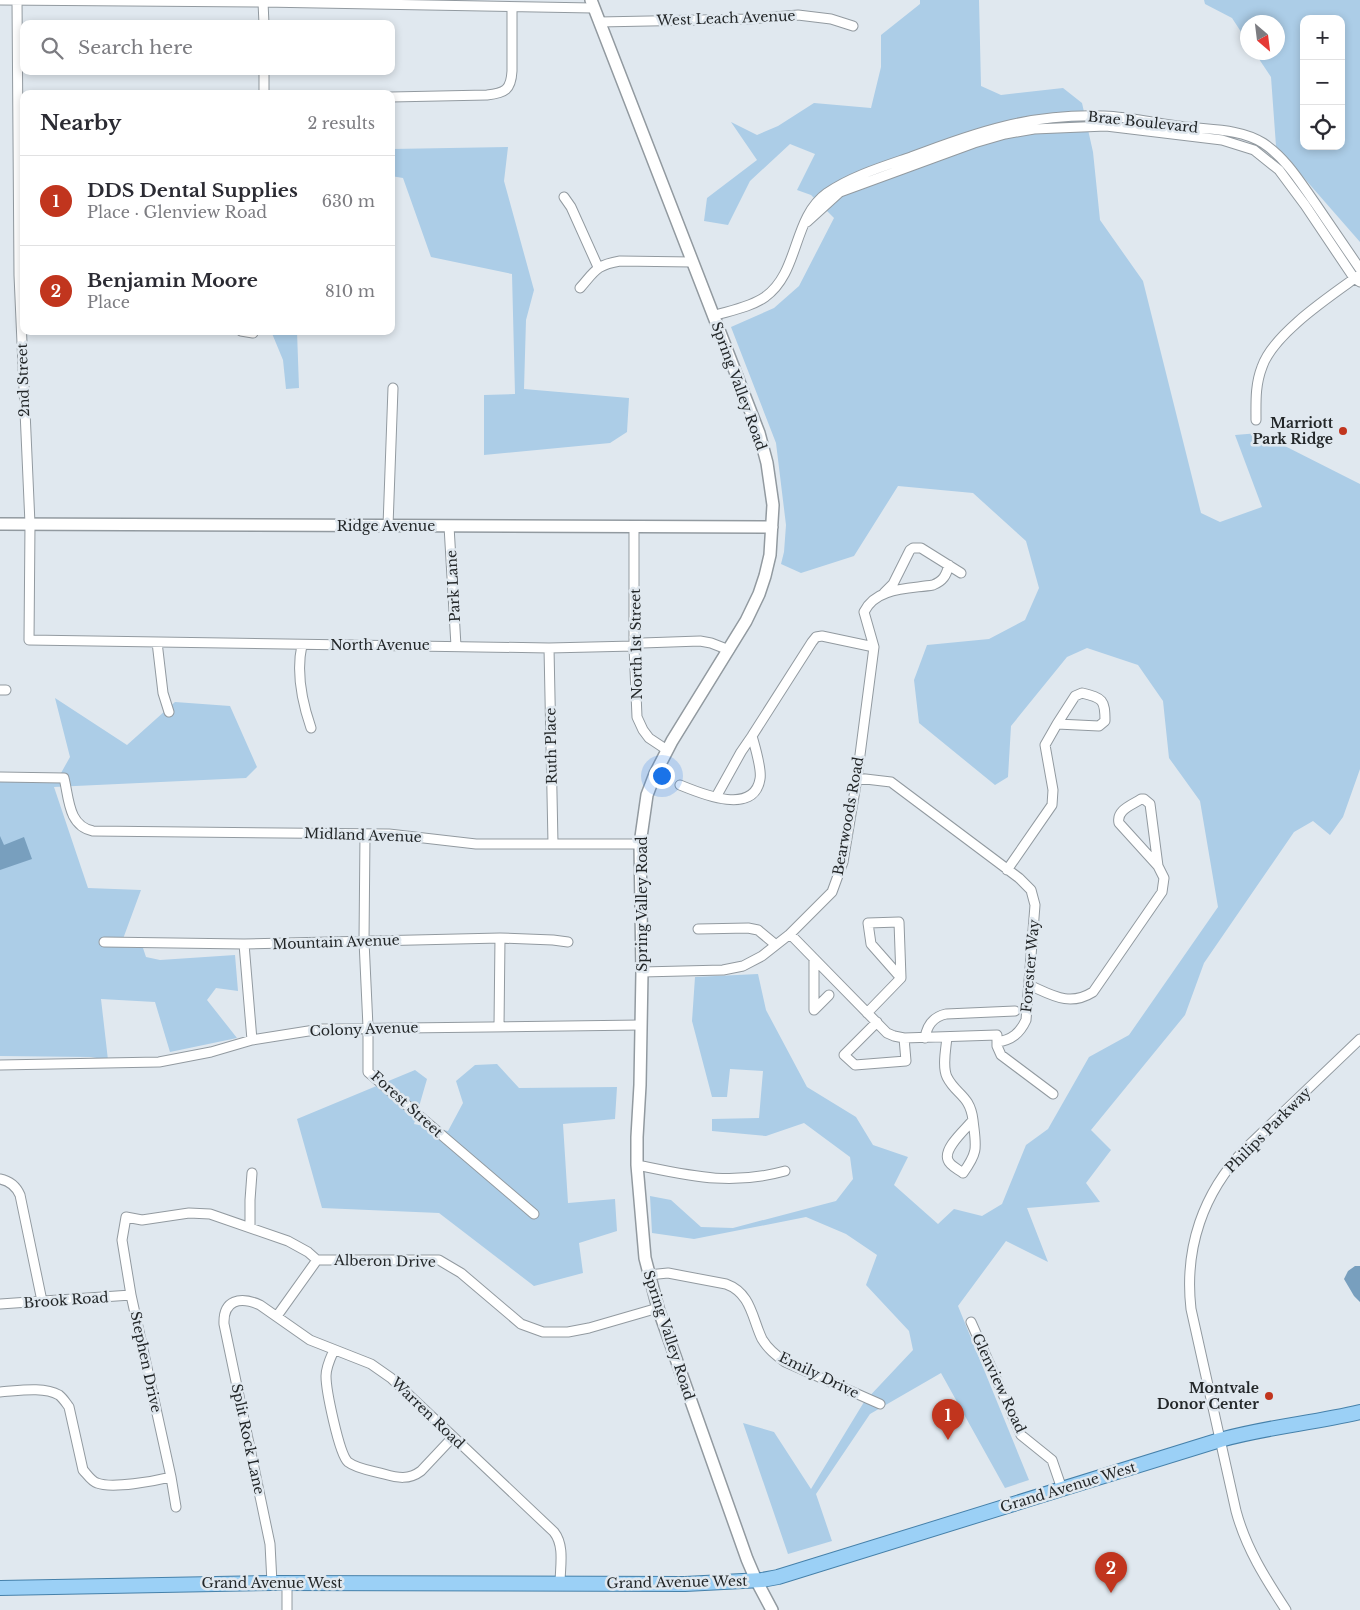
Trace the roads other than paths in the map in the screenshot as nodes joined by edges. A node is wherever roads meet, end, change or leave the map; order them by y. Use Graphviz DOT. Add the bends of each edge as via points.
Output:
graph roads {
  1 [pos="0,0"];
  2 [pos="17,0"];
  3 [pos="181,1"];
  4 [pos="263,2"];
  5 [pos="592,4"];
  6 [pos="512,7"];
  7 [pos="264,20"];
  8 [pos="599,22"];
  9 [pos="853,26"];
  10 [pos="264,75"];
  11 [pos="264,90"];
  12 [pos="395,97"];
  13 [pos="564,197"];
  14 [pos="20,206"];
  15 [pos="802,226"];
  16 [pos="692,262"];
  17 [pos="598,267"];
  18 [pos="1360,269"];
  19 [pos="1358,278"];
  20 [pos="580,288"];
  21 [pos="713,316"];
  22 [pos="23,335"];
  23 [pos="394,388"];
  24 [pos="1256,420"];
  25 [pos="0,524"];
  26 [pos="30,524"];
  27 [pos="388,526"];
  28 [pos="449,526"];
  29 [pos="634,526"];
  30 [pos="772,527"];
  31 [pos="949,566"];
  32 [pos="961,573"];
  33 [pos="884,593"];
  34 [pos="29,640"];
  35 [pos="157,642"];
  36 [pos="302,645"];
  37 [pos="456,646"];
  38 [pos="634,646"];
  39 [pos="874,647"];
  40 [pos="549,648"];
  41 [pos="729,650"];
  42 [pos="169,712"];
  43 [pos="1057,724"];
  44 [pos="311,728"];
  45 [pos="752,736"];
  46 [pos="667,750"];
  47 [pos="0,777"];
  48 [pos="857,778"];
  49 [pos="680,785"];
  50 [pos="716,797"];
  51 [pos="365,834"];
  52 [pos="553,843"];
  53 [pos="640,844"];
  54 [pos="1158,866"];
  55 [pos="1007,870"];
  56 [pos="698,929"];
  57 [pos="790,934"];
  58 [pos="500,938"];
  59 [pos="364,941"];
  60 [pos="104,942"];
  61 [pos="568,942"];
  62 [pos="244,944"];
  63 [pos="776,945"];
  64 [pos="814,959"];
  65 [pos="642,972"];
  66 [pos="901,978"];
  67 [pos="1029,985"];
  68 [pos="829,995"];
  69 [pos="1015,1011"];
  70 [pos="867,1013"];
  71 [pos="876,1022"];
  72 [pos="641,1025"];
  73 [pos="500,1026"];
  74 [pos="368,1027"];
  75 [pos="947,1037"];
  76 [pos="904,1038"];
  77 [pos="924,1038"];
  78 [pos="1360,1039"];
  79 [pos="252,1040"];
  80 [pos="997,1042"];
  81 [pos="0,1065"];
  82 [pos="1053,1094"];
  83 [pos="973,1120"];
  84 [pos="637,1165"];
  85 [pos="785,1171"];
  86 [pos="252,1173"];
  87 [pos="0,1179"];
  88 [pos="534,1214"];
  89 [pos="126,1217"];
  90 [pos="250,1227"];
  91 [pos="317,1260"];
  92 [pos="648,1275"];
  93 [pos="131,1295"];
  94 [pos="42,1301"];
  95 [pos="236,1302"];
  96 [pos="0,1304"];
  97 [pos="658,1308"];
  98 [pos="277,1316"];
  99 [pos="971,1322"];
  100 [pos="334,1350"];
  101 [pos="0,1392"];
  102 [pos="880,1404"];
  103 [pos="1360,1412"];
  104 [pos="1331,1418"];
  105 [pos="1360,1421"];
  106 [pos="454,1437"];
  107 [pos="1220,1440"];
  108 [pos="172,1477"];
  109 [pos="1062,1489"];
  110 [pos="176,1507"];
  111 [pos="756,1580"];
  112 [pos="272,1583"];
  113 [pos="287,1583"];
  114 [pos="560,1584"];
  115 [pos="0,1588"];
  116 [pos="287,1610"];
  117 [pos="772,1610"];
  118 [pos="1286,1610"];
  1 -- 2 [label="street"];
  2 -- 3 [label="street"];
  2 -- 14 [label="street, 2nd Street"];
  3 -- 4 [label="street"];
  4 -- 6 [label="street"];
  4 -- 7 [label="street"];
  5 -- 6 [label="street"];
  5 -- 8 [label="street, Spring Valley Road"];
  6 -- 12 [label="street" via="512,71 507,89 486,94"];
  8 -- 9 [label="street, West Leach Avenue" via="798,15"];
  8 -- 16 [label="street, Spring Valley Road"];
  10 -- 11 [label="street"];
  13 -- 17 [label="street" via="572,206"];
  15 -- 18 [label="street, Brae Boulevard" via="812,208 826,194 848,180 960,138 1017,122 1105,116 1232,131 1263,143 1287,164"];
  15 -- 19 [label="street, Brae Boulevard" via="840,192 974,143 1034,129 1106,126 1222,140 1254,150 1279,170"];
  15 -- 21 [label="street, Brae Boulevard" via="785,272 771,292 753,303"];
  16 -- 17 [label="street" via="620,261"];
  16 -- 21 [label="street, Spring Valley Road"];
  17 -- 20 [label="street"];
  19 -- 24 [label="street" via="1332,295 1275,343 1258,378"];
  21 -- 30 [label="street, Spring Valley Road" via="759,434 773,505"];
  22 -- 26 [label="street, 2nd Street"];
  23 -- 27 [label="street"];
  25 -- 26 [label="street, Ridge Avenue"];
  26 -- 27 [label="street, Ridge Avenue"];
  26 -- 34 [label="street, 2nd Street"];
  27 -- 28 [label="street, Ridge Avenue"];
  28 -- 29 [label="street, Ridge Avenue"];
  28 -- 37 [label="street, Park Lane"];
  29 -- 30 [label="street, Ridge Avenue"];
  29 -- 38 [label="street, North 1st Street"];
  30 -- 41 [label="street, Spring Valley Road" via="770,555 759,594"];
  31 -- 32 [label="street, Bearwoods Road"];
  31 -- 33 [label="street" via="944,578 933,585"];
  31 -- 33 [label="street, Bearwoods Road" via="920,548 913,548 893,584"];
  33 -- 39 [label="street, Bearwoods Road" via="872,600 864,612"];
  34 -- 35 [label="street, North Avenue"];
  35 -- 36 [label="street, North Avenue"];
  35 -- 42 [label="street" via="163,693"];
  36 -- 37 [label="street, North Avenue"];
  36 -- 44 [label="street" via="302,698"];
  37 -- 40 [label="street, North Avenue"];
  38 -- 40 [label="street, North Avenue"];
  38 -- 41 [label="street, North Avenue" via="700,641"];
  38 -- 46 [label="street, North 1st Street" via="638,717 649,738"];
  39 -- 45 [label="street" via="816,637"];
  39 -- 48 [label="street, Bearwoods Road"];
  40 -- 52 [label="street, Ruth Place"];
  41 -- 46 [label="street, Spring Valley Road"];
  43 -- 43 [label="street" via="1078,694 1084,693 1103,702 1105,721 1099,726"];
  43 -- 55 [label="street" via="1045,745 1053,790 1052,805"];
  45 -- 50 [label="street"];
  45 -- 50 [label="street" via="761,778 755,793 743,799"];
  46 -- 53 [label="street, Spring Valley Road" via="647,795"];
  47 -- 51 [label="street, Midland Avenue" via="64,778 72,816 76,823 92,832"];
  48 -- 55 [label="street, Forester Way" via="891,782"];
  48 -- 57 [label="street, Bearwoods Road" via="836,885"];
  49 -- 50 [label="street"];
  51 -- 52 [label="street, Midland Avenue" via="416,836 476,844"];
  51 -- 59 [label="street, Forest Street"];
  52 -- 53 [label="street, Midland Avenue"];
  53 -- 65 [label="street, Spring Valley Road"];
  54 -- 54 [label="street" via="1150,804 1141,799 1122,811 1119,823"];
  54 -- 67 [label="street" via="1164,878 1162,892 1093,992 1071,1000"];
  55 -- 67 [label="street, Forester Way" via="1026,883 1034,897"];
  56 -- 63 [label="street" via="758,930"];
  57 -- 63 [label="street, Bearwoods Road"];
  57 -- 64 [label="street"];
  58 -- 59 [label="street, Mountain Avenue"];
  58 -- 61 [label="street, Mountain Avenue"];
  58 -- 73 [label="street"];
  59 -- 62 [label="street, Mountain Avenue"];
  59 -- 74 [label="street, Forest Street"];
  60 -- 62 [label="street, Mountain Avenue"];
  62 -- 79 [label="street"];
  63 -- 65 [label="street, Bearwoods Road" via="743,966 723,970"];
  64 -- 68 [label="street" via="814,1010"];
  64 -- 70 [label="street"];
  65 -- 72 [label="street, Spring Valley Road"];
  66 -- 66 [label="street" via="899,922 868,923 871,944"];
  66 -- 70 [label="street"];
  67 -- 80 [label="street, Forester Way" via="1023,1027 1012,1038"];
  69 -- 77 [label="street" via="940,1015 929,1024"];
  70 -- 71 [label="street"];
  71 -- 76 [label="street" via="887,1033"];
  71 -- 76 [label="street" via="844,1055 854,1065 906,1061"];
  72 -- 73 [label="street, Colony Avenue"];
  72 -- 84 [label="street, Spring Valley Road"];
  73 -- 74 [label="street, Colony Avenue"];
  74 -- 79 [label="street, Colony Avenue" via="321,1028"];
  74 -- 88 [label="street, Forest Street" via="368,1072"];
  75 -- 77 [label="street"];
  75 -- 80 [label="street" via="997,1036"];
  75 -- 83 [label="street" via="945,1070 970,1105"];
  76 -- 77 [label="street"];
  78 -- 107 [label="street, Philips Parkway" via="1237,1157 1214,1188 1198,1225 1190,1260 1190,1295"];
  79 -- 81 [label="street, Colony Avenue" via="159,1062"];
  80 -- 82 [label="street" via="1001,1055"];
  83 -- 83 [label="street" via="949,1147 947,1154 950,1164 963,1173 976,1154"];
  84 -- 85 [label="street" via="721,1179 757,1178"];
  84 -- 92 [label="street, Spring Valley Road" via="642,1241"];
  86 -- 90 [label="street"];
  87 -- 94 [label="street" via="14,1184 20,1195"];
  89 -- 90 [label="street, Alberon Drive" via="142,1220 199,1213"];
  89 -- 93 [label="street, Stephen Drive" via="122,1240"];
  90 -- 91 [label="street, Alberon Drive" via="288,1241"];
  91 -- 97 [label="street, Alberon Drive" via="439,1260 461,1273 521,1324 544,1332 589,1328"];
  91 -- 98 [label="street"];
  92 -- 97 [label="street, Spring Valley Road"];
  92 -- 102 [label="street, Emily Drive" via="668,1273 735,1287 748,1302 763,1340 777,1356"];
  93 -- 94 [label="street, Brook Road"];
  93 -- 108 [label="street, Stephen Drive"];
  94 -- 96 [label="street, Brook Road"];
  95 -- 98 [label="street, Warren Road" via="260,1304"];
  95 -- 112 [label="street, Split Rock Lane" via="225,1310 224,1324 270,1544"];
  97 -- 111 [label="street, Spring Valley Road"];
  98 -- 100 [label="street, Warren Road" via="300,1334"];
  99 -- 109 [label="street, Glenview Road" via="1021,1435 1052,1460"];
  100 -- 106 [label="street, Warren Road" via="385,1372"];
  100 -- 106 [label="street" via="326,1370 327,1388 340,1449 349,1462 394,1477 411,1477"];
  101 -- 108 [label="street" via="45,1391 59,1395 69,1408 83,1470 97,1484 133,1484"];
  103 -- 104 [label="main road, Grand Avenue West"];
  104 -- 105 [label="main road, Grand Avenue West"];
  104 -- 107 [label="main road, Grand Avenue West"];
  106 -- 114 [label="street, Warren Road" via="556,1535 560,1547"];
  107 -- 109 [label="main road, Grand Avenue West"];
  107 -- 118 [label="street, Philips Parkway" via="1243,1535"];
  108 -- 110 [label="street, Stephen Drive"];
  109 -- 111 [label="main road, Grand Avenue West" via="778,1577"];
  111 -- 114 [label="main road, Grand Avenue West" via="685,1584"];
  111 -- 117 [label="street, Spring Valley Road"];
  112 -- 113 [label="main road, Grand Avenue West"];
  112 -- 115 [label="main road, Grand Avenue West"];
  113 -- 114 [label="main road, Grand Avenue West"];
  113 -- 116 [label="street"];
}
